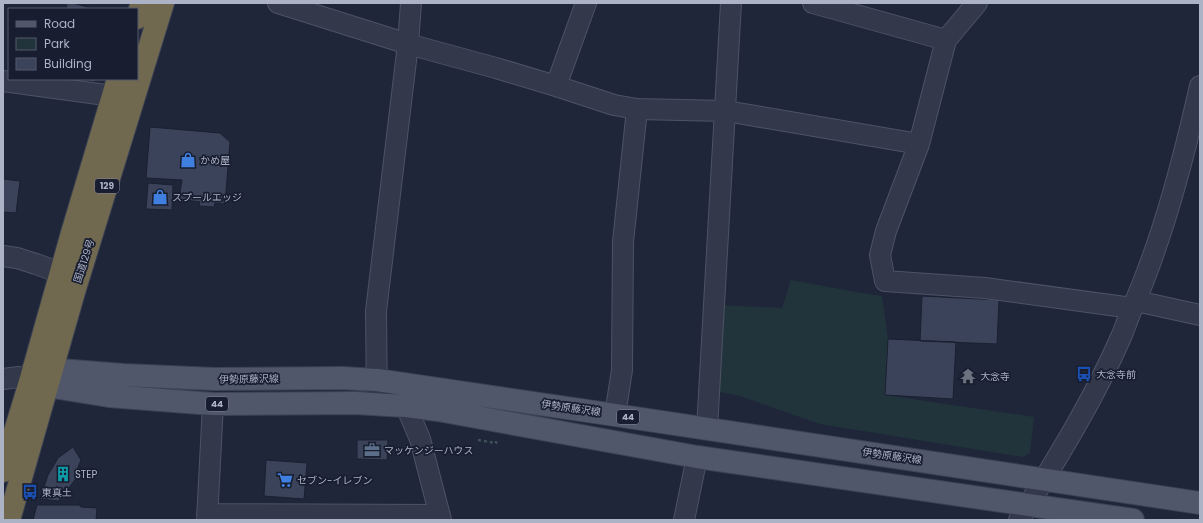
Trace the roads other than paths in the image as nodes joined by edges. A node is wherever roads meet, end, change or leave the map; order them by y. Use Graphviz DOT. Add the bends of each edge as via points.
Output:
graph roads {
  1 [pos="142,3"];
  2 [pos="163,3"];
  3 [pos="278,3"];
  4 [pos="411,3"];
  5 [pos="586,3"];
  6 [pos="732,3"];
  7 [pos="813,3"];
  8 [pos="977,3"];
  9 [pos="138,15"];
  10 [pos="946,40"];
  11 [pos="408,44"];
  12 [pos="3,81"];
  13 [pos="556,86"];
  14 [pos="1200,86"];
  15 [pos="116,87"];
  16 [pos="637,109"];
  17 [pos="726,111"];
  18 [pos="919,144"];
  19 [pos="3,256"];
  20 [pos="82,269"];
  21 [pos="61,272"];
  22 [pos="74,292"];
  23 [pos="1134,304"];
  24 [pos="1200,315"];
  25 [pos="31,377"];
  26 [pos="377,380"];
  27 [pos="213,404"];
  28 [pos="377,404"];
  29 [pos="406,406"];
  30 [pos="615,414"];
  31 [pos="707,429"];
  32 [pos="697,457"];
  33 [pos="3,471"];
  34 [pos="1044,479"];
  35 [pos="1200,503"];
  36 [pos="1024,512"];
  37 [pos="207,517"];
  38 [pos="441,518"];
  39 [pos="9,520"];
  40 [pos="684,520"];
  41 [pos="1133,520"];
  1 -- 9 [label="highway"];
  2 -- 20 [label="highway, 国道129号 / 129"];
  3 -- 11 [label="street"];
  4 -- 11 [label="street"];
  5 -- 13 [label="street"];
  6 -- 17 [label="street"];
  7 -- 10 [label="street"];
  8 -- 10 [label="street"];
  10 -- 18 [label="street"];
  11 -- 13 [label="street"];
  11 -- 26 [label="street" via="376,311"];
  12 -- 15 [label="street"];
  13 -- 16 [label="street" via="614,105"];
  14 -- 23 [label="street" via="1166,216"];
  15 -- 21 [label="highway, 国道129号 / 129"];
  16 -- 17 [label="street"];
  16 -- 30 [label="street" via="623,242 622,370"];
  17 -- 18 [label="street"];
  17 -- 31 [label="street"];
  18 -- 23 [label="street" via="886,231 880,255 885,281 985,288"];
  19 -- 21 [label="street"];
  20 -- 21 [label="street"];
  20 -- 22 [label="highway, 国道129号 / 129"];
  21 -- 22 [label="street"];
  21 -- 25 [label="highway, 国道129号 / 129"];
  22 -- 25 [label="highway, 国道129号 / 129"];
  23 -- 24 [label="street"];
  23 -- 34 [label="street" via="1121,337 1081,418"];
  25 -- 26 [label="main road, 伊勢原藤沢線 / 44" via="123,375 214,379"];
  25 -- 27 [label="main road, 44" via="109,396"];
  25 -- 33 [label="highway, 国道129号 / 129"];
  25 -- 39 [label="highway, 国道129号 / 129"];
  26 -- 28 [label="street"];
  26 -- 29 [label="street"];
  26 -- 30 [label="main road, 伊勢原藤沢線 / 44"];
  27 -- 28 [label="main road, 44"];
  27 -- 37 [label="street"];
  28 -- 29 [label="main road, 44"];
  29 -- 32 [label="main road, 44"];
  29 -- 38 [label="street" via="420,439"];
  30 -- 31 [label="main road, 伊勢原藤沢線 / 44"];
  31 -- 34 [label="main road, 伊勢原藤沢線 / 44"];
  32 -- 36 [label="main road, 44"];
  32 -- 40 [label="street"];
  34 -- 35 [label="main road, 伊勢原藤沢線 / 44"];
  34 -- 36 [label="street"];
  36 -- 41 [label="main road, 44"];
  37 -- 38 [label="street"];
}
